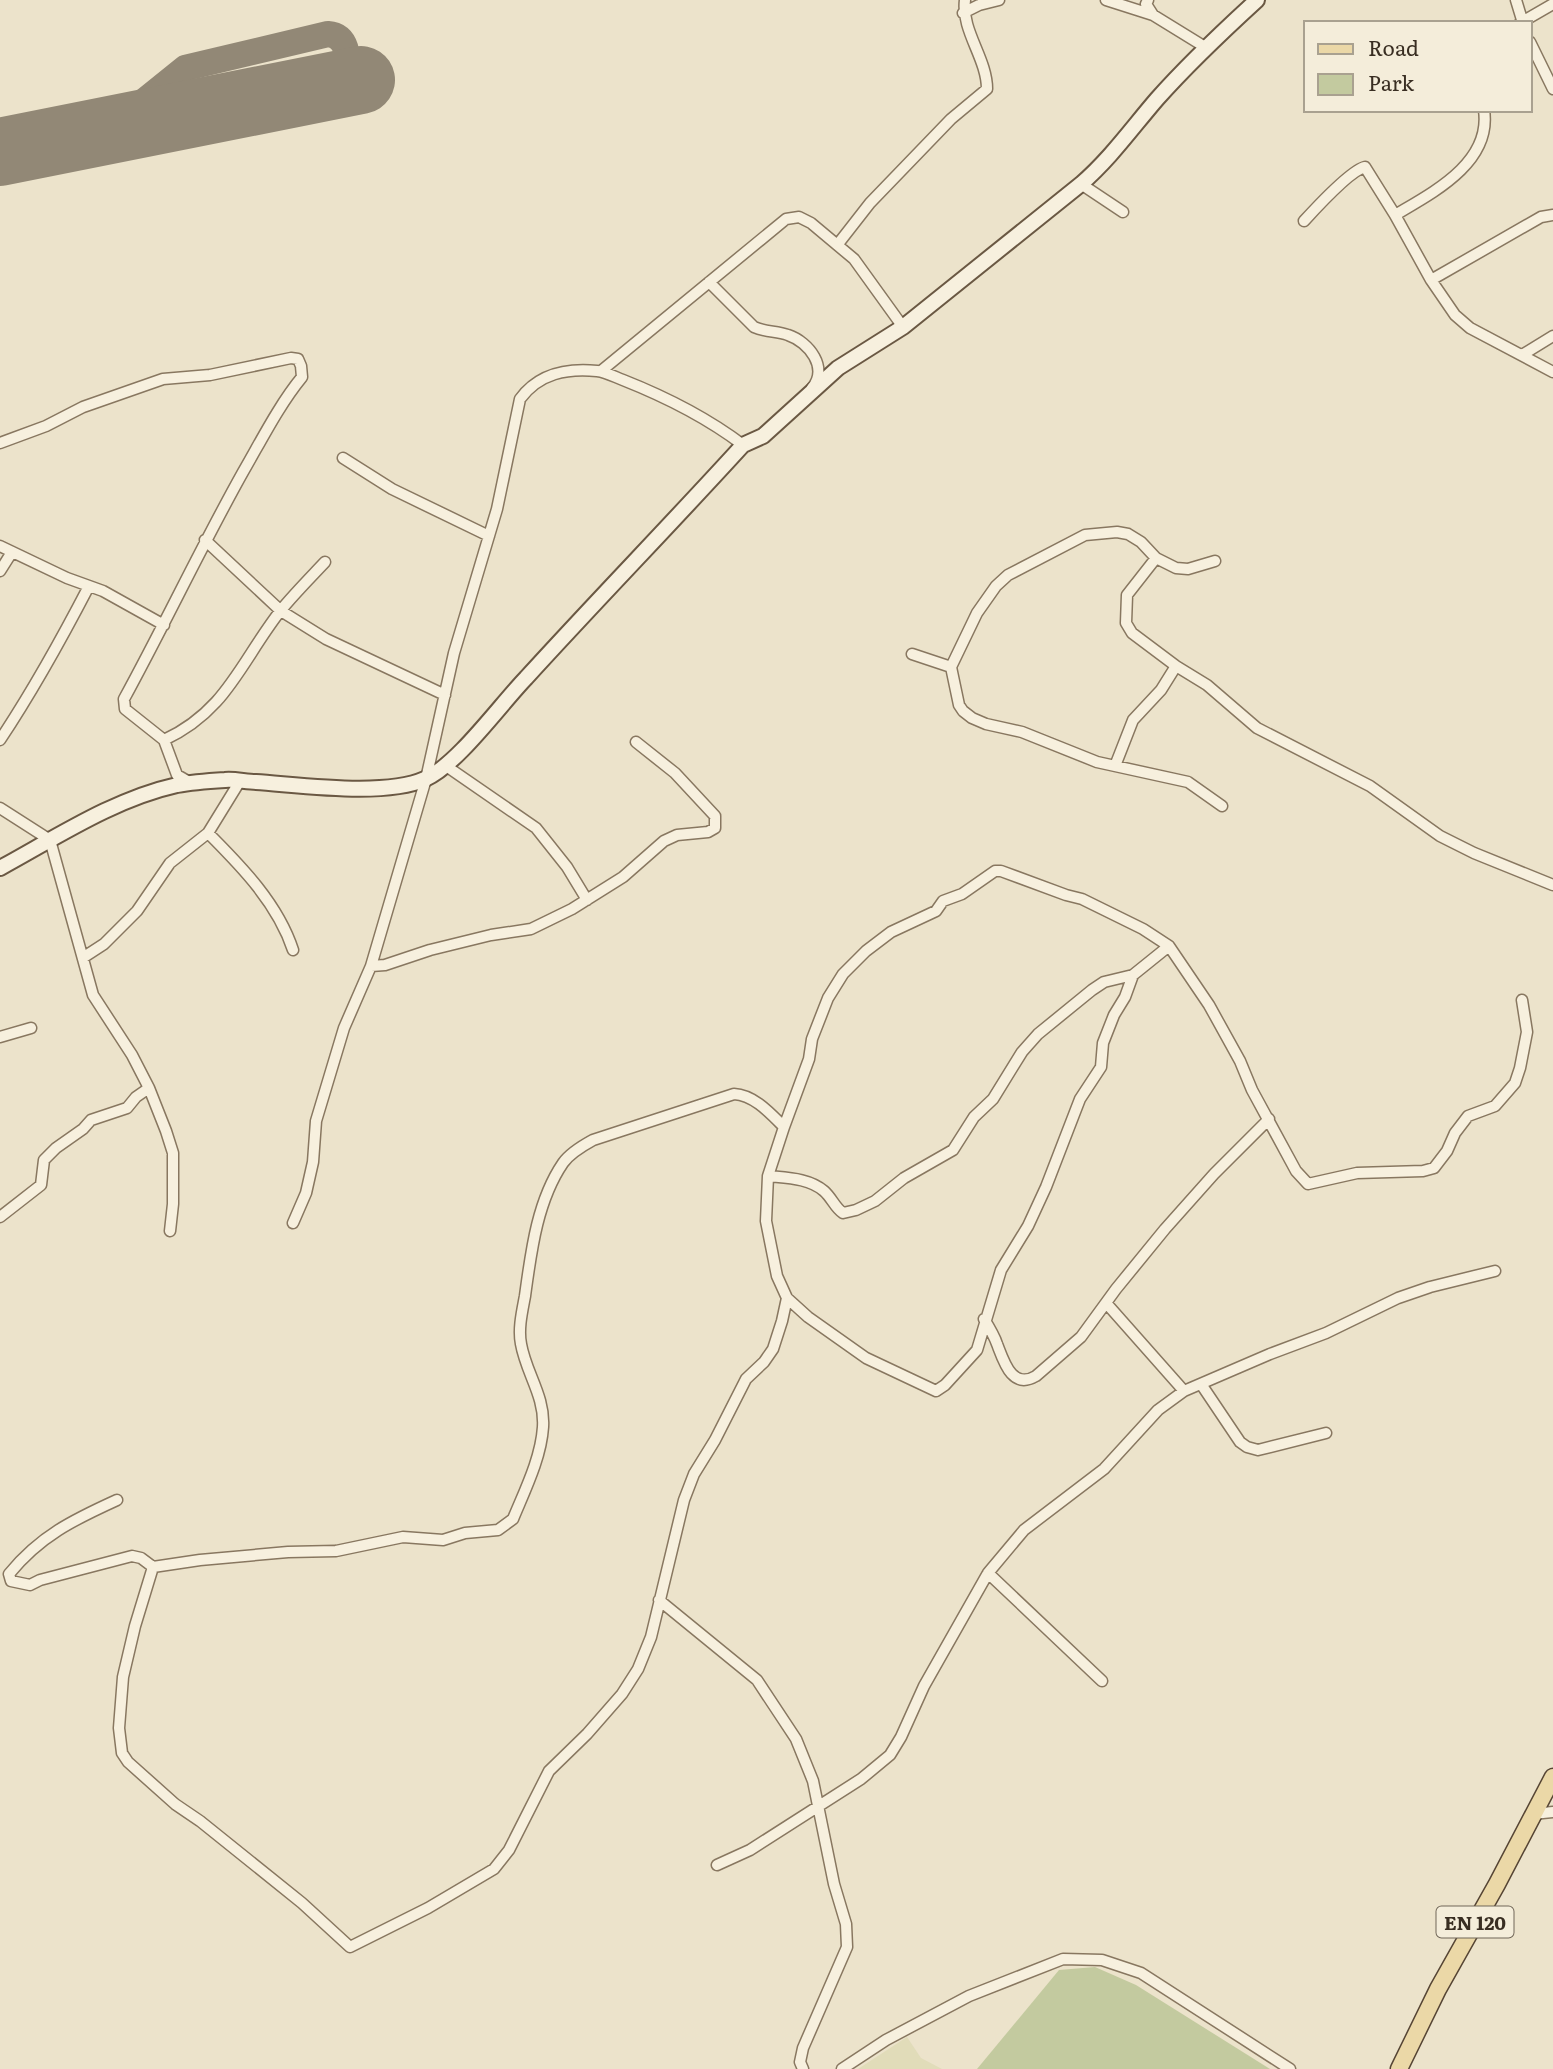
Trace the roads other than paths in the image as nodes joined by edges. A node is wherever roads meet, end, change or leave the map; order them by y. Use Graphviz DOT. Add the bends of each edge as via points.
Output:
graph roads {
  1 [pos="965,0"];
  2 [pos="999,0"];
  3 [pos="1106,0"];
  4 [pos="1148,0"];
  5 [pos="1257,0"];
  6 [pos="1516,0"];
  7 [pos="1553,4"];
  8 [pos="963,13"];
  9 [pos="1153,15"];
  10 [pos="1522,21"];
  11 [pos="1524,21"];
  12 [pos="1532,46"];
  13 [pos="1205,47"];
  14 [pos="1553,89"];
  15 [pos="1484,112"];
  16 [pos="1081,184"];
  17 [pos="1123,212"];
  18 [pos="1395,215"];
  19 [pos="1553,215"];
  20 [pos="1304,222"];
  21 [pos="838,244"];
  22 [pos="1431,280"];
  23 [pos="709,282"];
  24 [pos="903,327"];
  25 [pos="1553,336"];
  26 [pos="1522,355"];
  27 [pos="601,371"];
  28 [pos="1553,372"];
  29 [pos="804,398"];
  30 [pos="0,443"];
  31 [pos="743,445"];
  32 [pos="343,458"];
  33 [pos="489,536"];
  34 [pos="205,540"];
  35 [pos="0,546"];
  36 [pos="12,552"];
  37 [pos="1156,558"];
  38 [pos="1215,561"];
  39 [pos="325,562"];
  40 [pos="0,570"];
  41 [pos="89,586"];
  42 [pos="281,611"];
  43 [pos="164,625"];
  44 [pos="912,654"];
  45 [pos="1176,666"];
  46 [pos="951,667"];
  47 [pos="445,695"];
  48 [pos="0,740"];
  49 [pos="164,740"];
  50 [pos="636,742"];
  51 [pos="446,766"];
  52 [pos="1115,766"];
  53 [pos="426,779"];
  54 [pos="240,781"];
  55 [pos="191,783"];
  56 [pos="1222,806"];
  57 [pos="0,808"];
  58 [pos="208,833"];
  59 [pos="50,840"];
  60 [pos="0,868"];
  61 [pos="1553,885"];
  62 [pos="587,900"];
  63 [pos="1168,946"];
  64 [pos="293,950"];
  65 [pos="84,957"];
  66 [pos="371,966"];
  67 [pos="1133,975"];
  68 [pos="1522,1000"];
  69 [pos="31,1028"];
  70 [pos="0,1037"];
  71 [pos="149,1088"];
  72 [pos="1269,1119"];
  73 [pos="784,1127"];
  74 [pos="768,1176"];
  75 [pos="0,1217"];
  76 [pos="293,1223"];
  77 [pos="170,1231"];
  78 [pos="1495,1271"];
  79 [pos="787,1298"];
  80 [pos="1107,1304"];
  81 [pos="984,1319"];
  82 [pos="1201,1384"];
  83 [pos="1184,1391"];
  84 [pos="1325,1433"];
  85 [pos="117,1500"];
  86 [pos="153,1567"];
  87 [pos="988,1573"];
  88 [pos="659,1601"];
  89 [pos="1102,1681"];
  90 [pos="1553,1777"];
  91 [pos="818,1805"];
  92 [pos="1553,1812"];
  93 [pos="1532,1814"];
  94 [pos="717,1865"];
  95 [pos="803,2069"];
  96 [pos="842,2069"];
  97 [pos="1290,2069"];
  98 [pos="1399,2069"];
  1 -- 8 [label="street"];
  2 -- 8 [label="street"];
  3 -- 9 [label="street"];
  4 -- 9 [label="street"];
  5 -- 13 [label="street"];
  6 -- 10 [label="street"];
  7 -- 11 [label="street"];
  8 -- 21 [label="street" via="987,89 951,119 870,203"];
  9 -- 13 [label="street"];
  12 -- 14 [label="street"];
  13 -- 16 [label="street" via="1104,164"];
  15 -- 18 [label="street" via="1483,137 1457,175"];
  16 -- 17 [label="street"];
  16 -- 24 [label="street"];
  18 -- 20 [label="street" via="1365,167 1352,174"];
  18 -- 22 [label="street"];
  19 -- 22 [label="street" via="1541,217"];
  21 -- 23 [label="street" via="799,217 786,219"];
  21 -- 24 [label="street" via="855,259"];
  22 -- 26 [label="street" via="1463,322"];
  23 -- 27 [label="street"];
  23 -- 29 [label="street" via="754,327 793,338 816,359 817,383"];
  24 -- 29 [label="street" via="838,368"];
  25 -- 26 [label="street"];
  26 -- 28 [label="street"];
  27 -- 31 [label="street" via="688,409"];
  27 -- 33 [label="street" via="550,374 526,390 520,399"];
  29 -- 31 [label="street" via="763,436"];
  30 -- 34 [label="street" via="163,379 298,359 302,377"];
  31 -- 51 [label="street"];
  32 -- 33 [label="street" via="392,489"];
  33 -- 47 [label="street"];
  34 -- 42 [label="street"];
  34 -- 43 [label="street"];
  35 -- 36 [label="street"];
  36 -- 40 [label="street"];
  36 -- 41 [label="street"];
  37 -- 38 [label="street" via="1188,569"];
  37 -- 45 [label="street" via="1127,595 1126,623 1132,633"];
  37 -- 46 [label="street" via="1128,534 1096,533 1015,571 996,586 977,613"];
  39 -- 42 [label="street"];
  41 -- 43 [label="street"];
  41 -- 48 [label="street"];
  42 -- 47 [label="street" via="326,639"];
  42 -- 49 [label="street" via="222,698 184,731"];
  43 -- 49 [label="street" via="123,704"];
  44 -- 46 [label="street"];
  45 -- 52 [label="street" via="1129,727"];
  45 -- 61 [label="street" via="1207,685 1257,728 1360,780 1440,836"];
  46 -- 52 [label="street" via="959,705 968,715"];
  47 -- 53 [label="street"];
  49 -- 55 [label="street" via="177,775"];
  50 -- 62 [label="street" via="715,816 715,828 664,841 623,877"];
  51 -- 53 [label="street"];
  51 -- 62 [label="street" via="536,828"];
  52 -- 56 [label="street" via="1188,782"];
  53 -- 54 [label="street" via="354,789"];
  53 -- 66 [label="street"];
  54 -- 55 [label="street"];
  54 -- 58 [label="street"];
  55 -- 59 [label="street" via="128,800"];
  57 -- 59 [label="street"];
  58 -- 64 [label="street" via="251,876"];
  58 -- 65 [label="street" via="170,863 137,911"];
  59 -- 60 [label="street"];
  59 -- 65 [label="street"];
  62 -- 66 [label="street" via="531,929"];
  63 -- 67 [label="street"];
  63 -- 72 [label="street" via="1214,1012"];
  63 -- 73 [label="street" via="1082,899 995,872 943,901 936,911 891,932 843,974 828,998"];
  65 -- 71 [label="street" via="93,995"];
  66 -- 76 [label="street" via="344,1028 316,1121 306,1193"];
  67 -- 74 [label="street" via="1104,982 1038,1034 953,1150 875,1201 844,1213 816,1186"];
  67 -- 81 [label="street" via="1103,1043 1101,1068 1080,1099 1046,1187 1001,1270"];
  68 -- 72 [label="street" via="1527,1035 1515,1083 1494,1105 1468,1116 1434,1168 1357,1173 1308,1184 1299,1176"];
  69 -- 70 [label="street"];
  71 -- 75 [label="street" via="127,1108 91,1120 55,1148 44,1160 41,1185"];
  71 -- 77 [label="street" via="173,1153"];
  72 -- 80 [label="street" via="1165,1229"];
  73 -- 74 [label="street"];
  73 -- 86 [label="street" via="744,1094 734,1094 593,1140 564,1162 543,1206 520,1325 524,1357 541,1400 541,1444 513,1519 505,1526 443,1540 403,1536 336,1551"];
  74 -- 79 [label="street" via="766,1221 777,1276"];
  78 -- 82 [label="street" via="1398,1298 1326,1334"];
  79 -- 81 [label="street" via="866,1358 937,1392 977,1350"];
  79 -- 88 [label="street" via="773,1349 746,1379 694,1474"];
  80 -- 81 [label="street" via="1081,1337 1029,1380 1020,1380 1006,1367"];
  80 -- 83 [label="street"];
  82 -- 83 [label="street"];
  82 -- 84 [label="street" via="1247,1447 1258,1450"];
  83 -- 87 [label="street" via="1158,1410 1104,1469 1024,1530"];
  85 -- 86 [label="street" via="50,1533 16,1565 9,1574 11,1581 30,1585 132,1556"];
  86 -- 88 [label="street" via="123,1677 122,1753 175,1804 302,1903 350,1947 494,1869 509,1850 549,1770 587,1734 638,1669"];
  87 -- 89 [label="street"];
  87 -- 91 [label="street" via="890,1755"];
  88 -- 91 [label="street" via="757,1680 796,1739"];
  90 -- 93 [label="main road, EN 120"];
  91 -- 94 [label="street" via="750,1850"];
  91 -- 95 [label="street" via="846,1924 847,1947 803,2048"];
  92 -- 93 [label="street"];
  93 -- 98 [label="main road, EN 120"];
  96 -- 97 [label="street" via="969,1996 1063,1959 1102,1960 1141,1973"];
}
